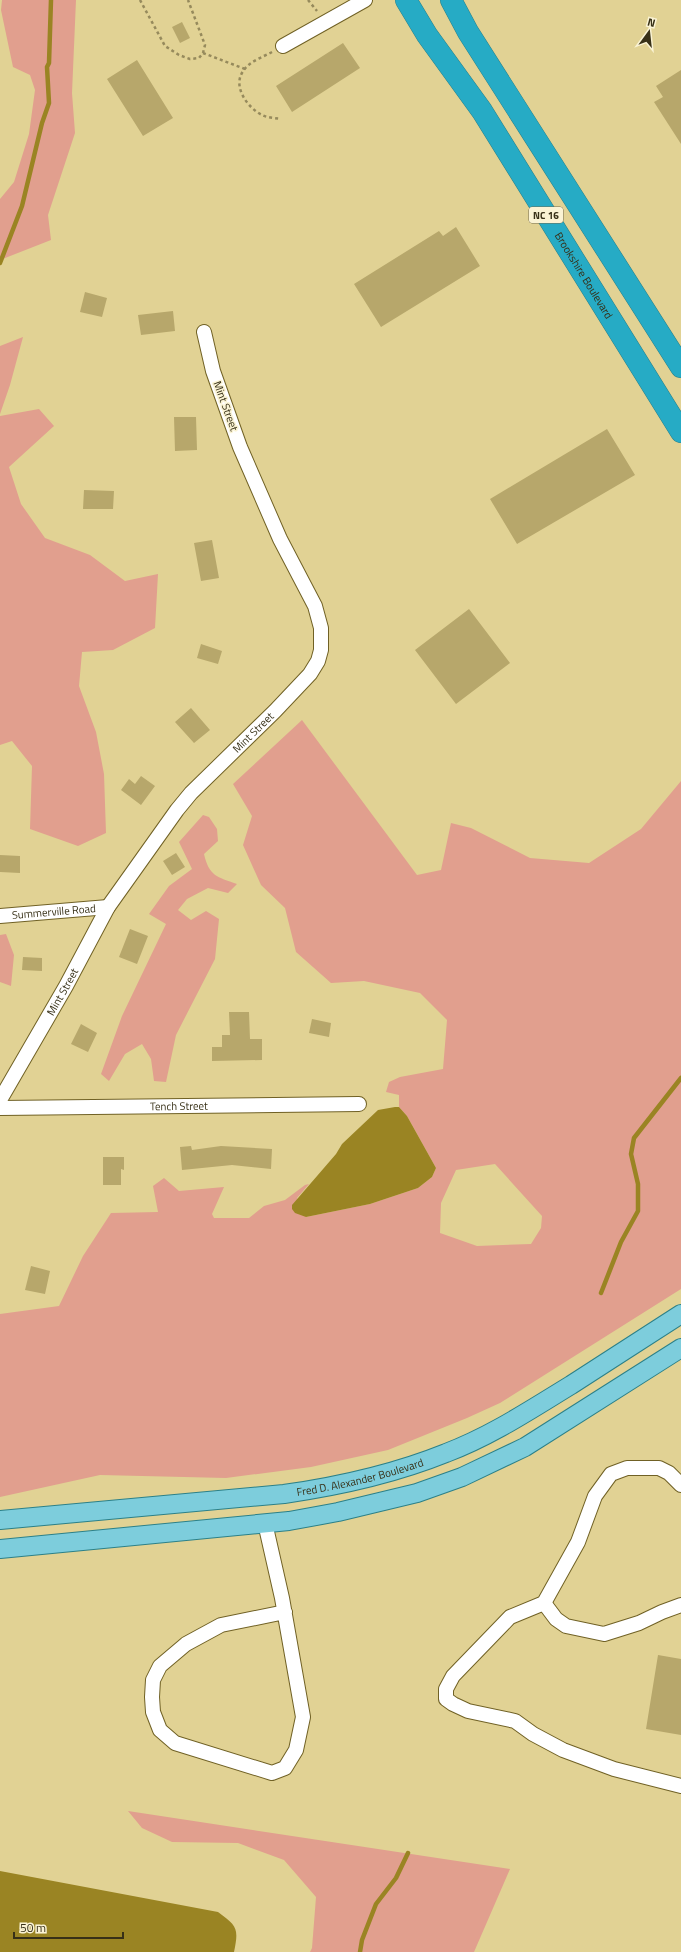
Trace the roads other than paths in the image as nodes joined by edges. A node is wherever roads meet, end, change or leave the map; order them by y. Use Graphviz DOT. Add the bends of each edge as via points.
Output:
graph roads {
  1 [pos="364,0"];
  2 [pos="406,0"];
  3 [pos="451,0"];
  4 [pos="283,46"];
  5 [pos="204,332"];
  6 [pos="681,367"];
  7 [pos="681,432"];
  8 [pos="108,907"];
  9 [pos="0,916"];
  10 [pos="0,1100"];
  11 [pos="359,1104"];
  12 [pos="0,1108"];
  13 [pos="681,1314"];
  14 [pos="681,1348"];
  15 [pos="681,1485"];
  16 [pos="125,1508"];
  17 [pos="0,1520"];
  18 [pos="265,1523"];
  19 [pos="129,1536"];
  20 [pos="0,1549"];
  21 [pos="544,1603"];
  22 [pos="681,1605"];
  23 [pos="285,1612"];
  24 [pos="681,1786"];
  1 -- 4 [label="street"];
  2 -- 7 [label="highway, Brookshire Boulevard / NC 16" via="482,112"];
  3 -- 6 [label="highway, NC 16" via="468,32"];
  5 -- 8 [label="street, Mint Street" via="213,371 240,447 280,539 315,606 322,628 321,650 310,674 190,793"];
  8 -- 9 [label="street, Summerville Road"];
  8 -- 10 [label="street, Mint Street"];
  11 -- 12 [label="street, Tench Street"];
  13 -- 16 [label="main road, Fred D. Alexander Boulevard" via="525,1414 447,1453 408,1467 326,1488 248,1498"];
  14 -- 18 [label="main road" via="525,1447 462,1477 380,1503"];
  15 -- 21 [label="street" via="669,1473 659,1468 627,1468 611,1474 595,1496 578,1542"];
  16 -- 17 [label="main road, Fred D. Alexander Boulevard"];
  16 -- 19 [label="main road"];
  18 -- 19 [label="main road"];
  18 -- 23 [label="street"];
  19 -- 20 [label="main road"];
  21 -- 22 [label="street" via="556,1619 566,1626 604,1634 639,1623"];
  21 -- 24 [label="street" via="510,1617 453,1676 446,1689 446,1699 468,1711 515,1721 533,1734 570,1753 614,1769"];
  23 -- 23 [label="street" via="303,1717 296,1750 285,1768 272,1773 175,1744 160,1730 153,1712 152,1697 154,1680 160,1666 186,1644 221,1625"];
}
